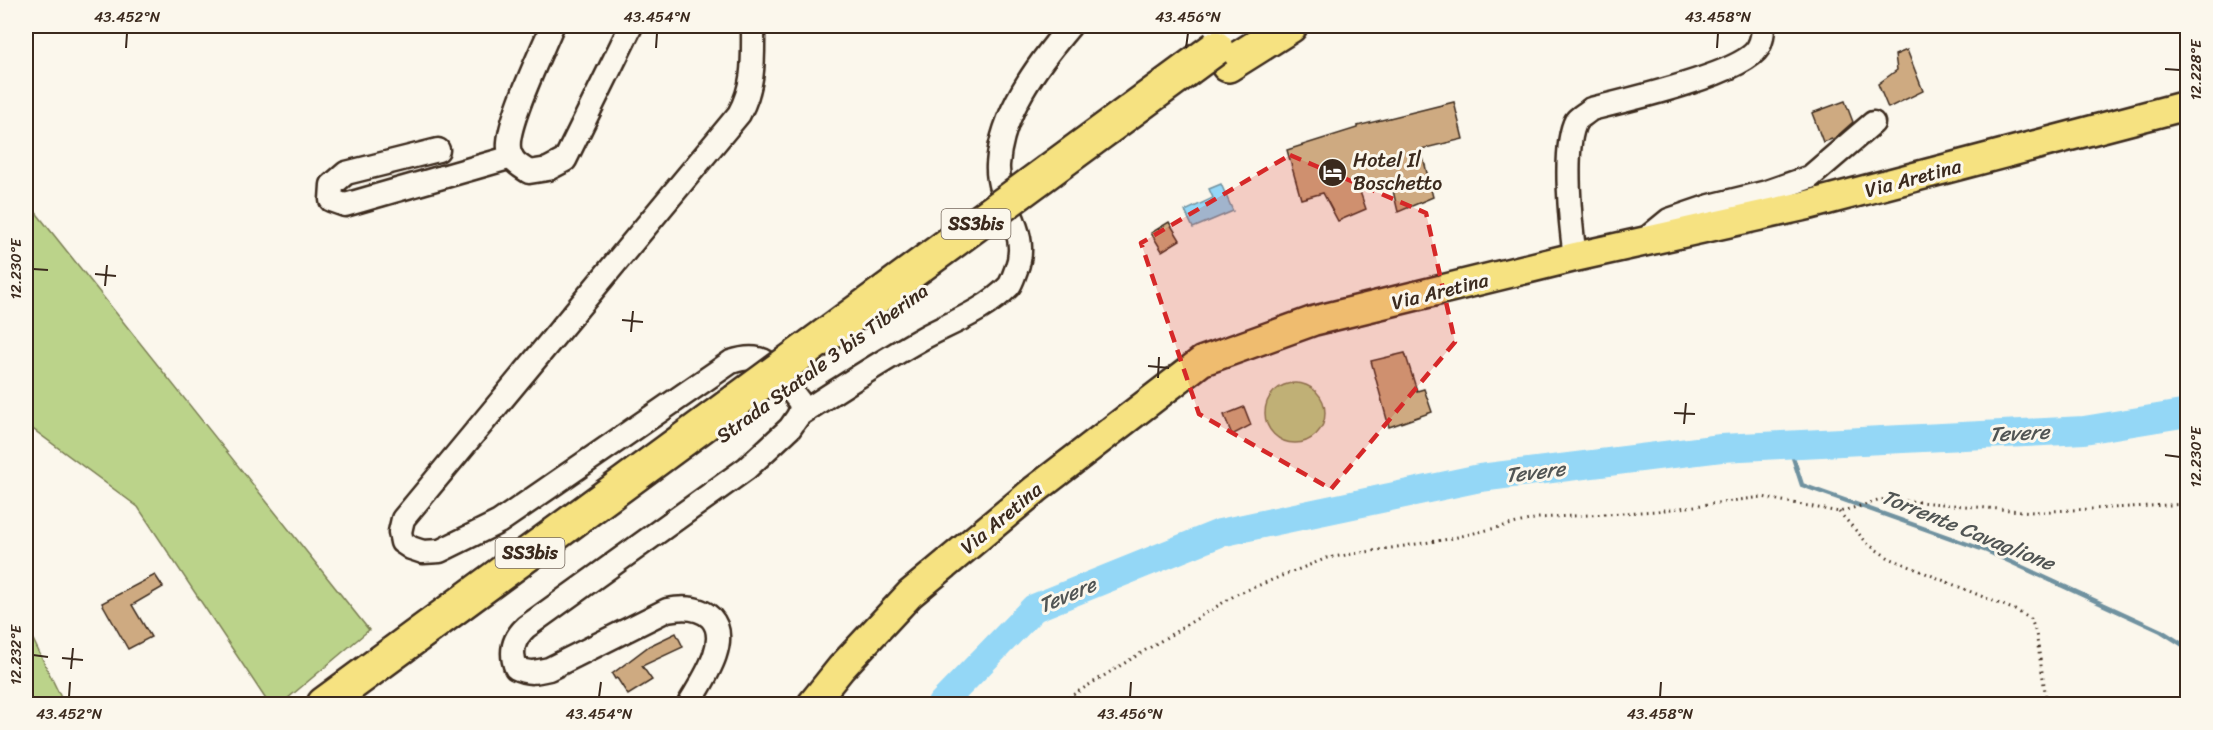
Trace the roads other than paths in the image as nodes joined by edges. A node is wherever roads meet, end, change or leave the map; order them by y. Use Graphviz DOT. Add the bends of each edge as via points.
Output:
graph roads {
  1 [pos="552,26"];
  2 [pos="631,26"];
  3 [pos="753,26"];
  4 [pos="1070,26"];
  5 [pos="1251,26"];
  6 [pos="1290,26"];
  7 [pos="1763,26"];
  8 [pos="1222,56"];
  9 [pos="2187,105"];
  10 [pos="1873,123"];
  11 [pos="438,150"];
  12 [pos="512,157"];
  13 [pos="1641,243"];
  14 [pos="1575,257"];
  15 [pos="742,409"];
  16 [pos="799,415"];
  17 [pos="324,705"];
  18 [pos="357,705"];
  19 [pos="689,705"];
  20 [pos="812,705"];
  1 -- 12 [label="street" via="515,117 509,147"];
  2 -- 12 [label="street" via="565,160 548,169 529,172"];
  3 -- 16 [label="street" via="752,77 748,99 739,114 403,519 402,542 423,552 440,551 499,522 743,358 767,361 800,401"];
  4 -- 16 [label="street" via="1027,86 1003,135 999,187 1021,240 1021,258 1010,285 980,308 864,371"];
  5 -- 8 [label="highway, Strada Statale 3 bis Tiberina / SS3bis"];
  6 -- 8 [label="highway, Strada Statale 3 bis Tiberina / SS3bis"];
  7 -- 14 [label="street" via="1758,48 1746,59 1717,72 1591,110 1577,120 1570,145 1569,206"];
  8 -- 15 [label="highway, Strada Statale 3 bis Tiberina / SS3bis"];
  9 -- 13 [label="main road, Via Aretina" via="1808,205"];
  10 -- 13 [label="street" via="1810,177 1669,220"];
  11 -- 12 [label="street" via="346,173 332,184 331,200 345,205"];
  13 -- 14 [label="main road, Via Aretina"];
  14 -- 20 [label="main road, Via Aretina" via="1313,321 1202,361 1036,489 910,594"];
  15 -- 17 [label="highway, Strada Statale 3 bis Tiberina / SS3bis"];
  15 -- 18 [label="highway, Strada Statale 3 bis Tiberina / SS3bis"];
  16 -- 19 [label="street" via="747,468 526,627 513,647 516,668 533,672 549,669 667,610 681,608 706,613 717,624 720,635 708,671"];
}
